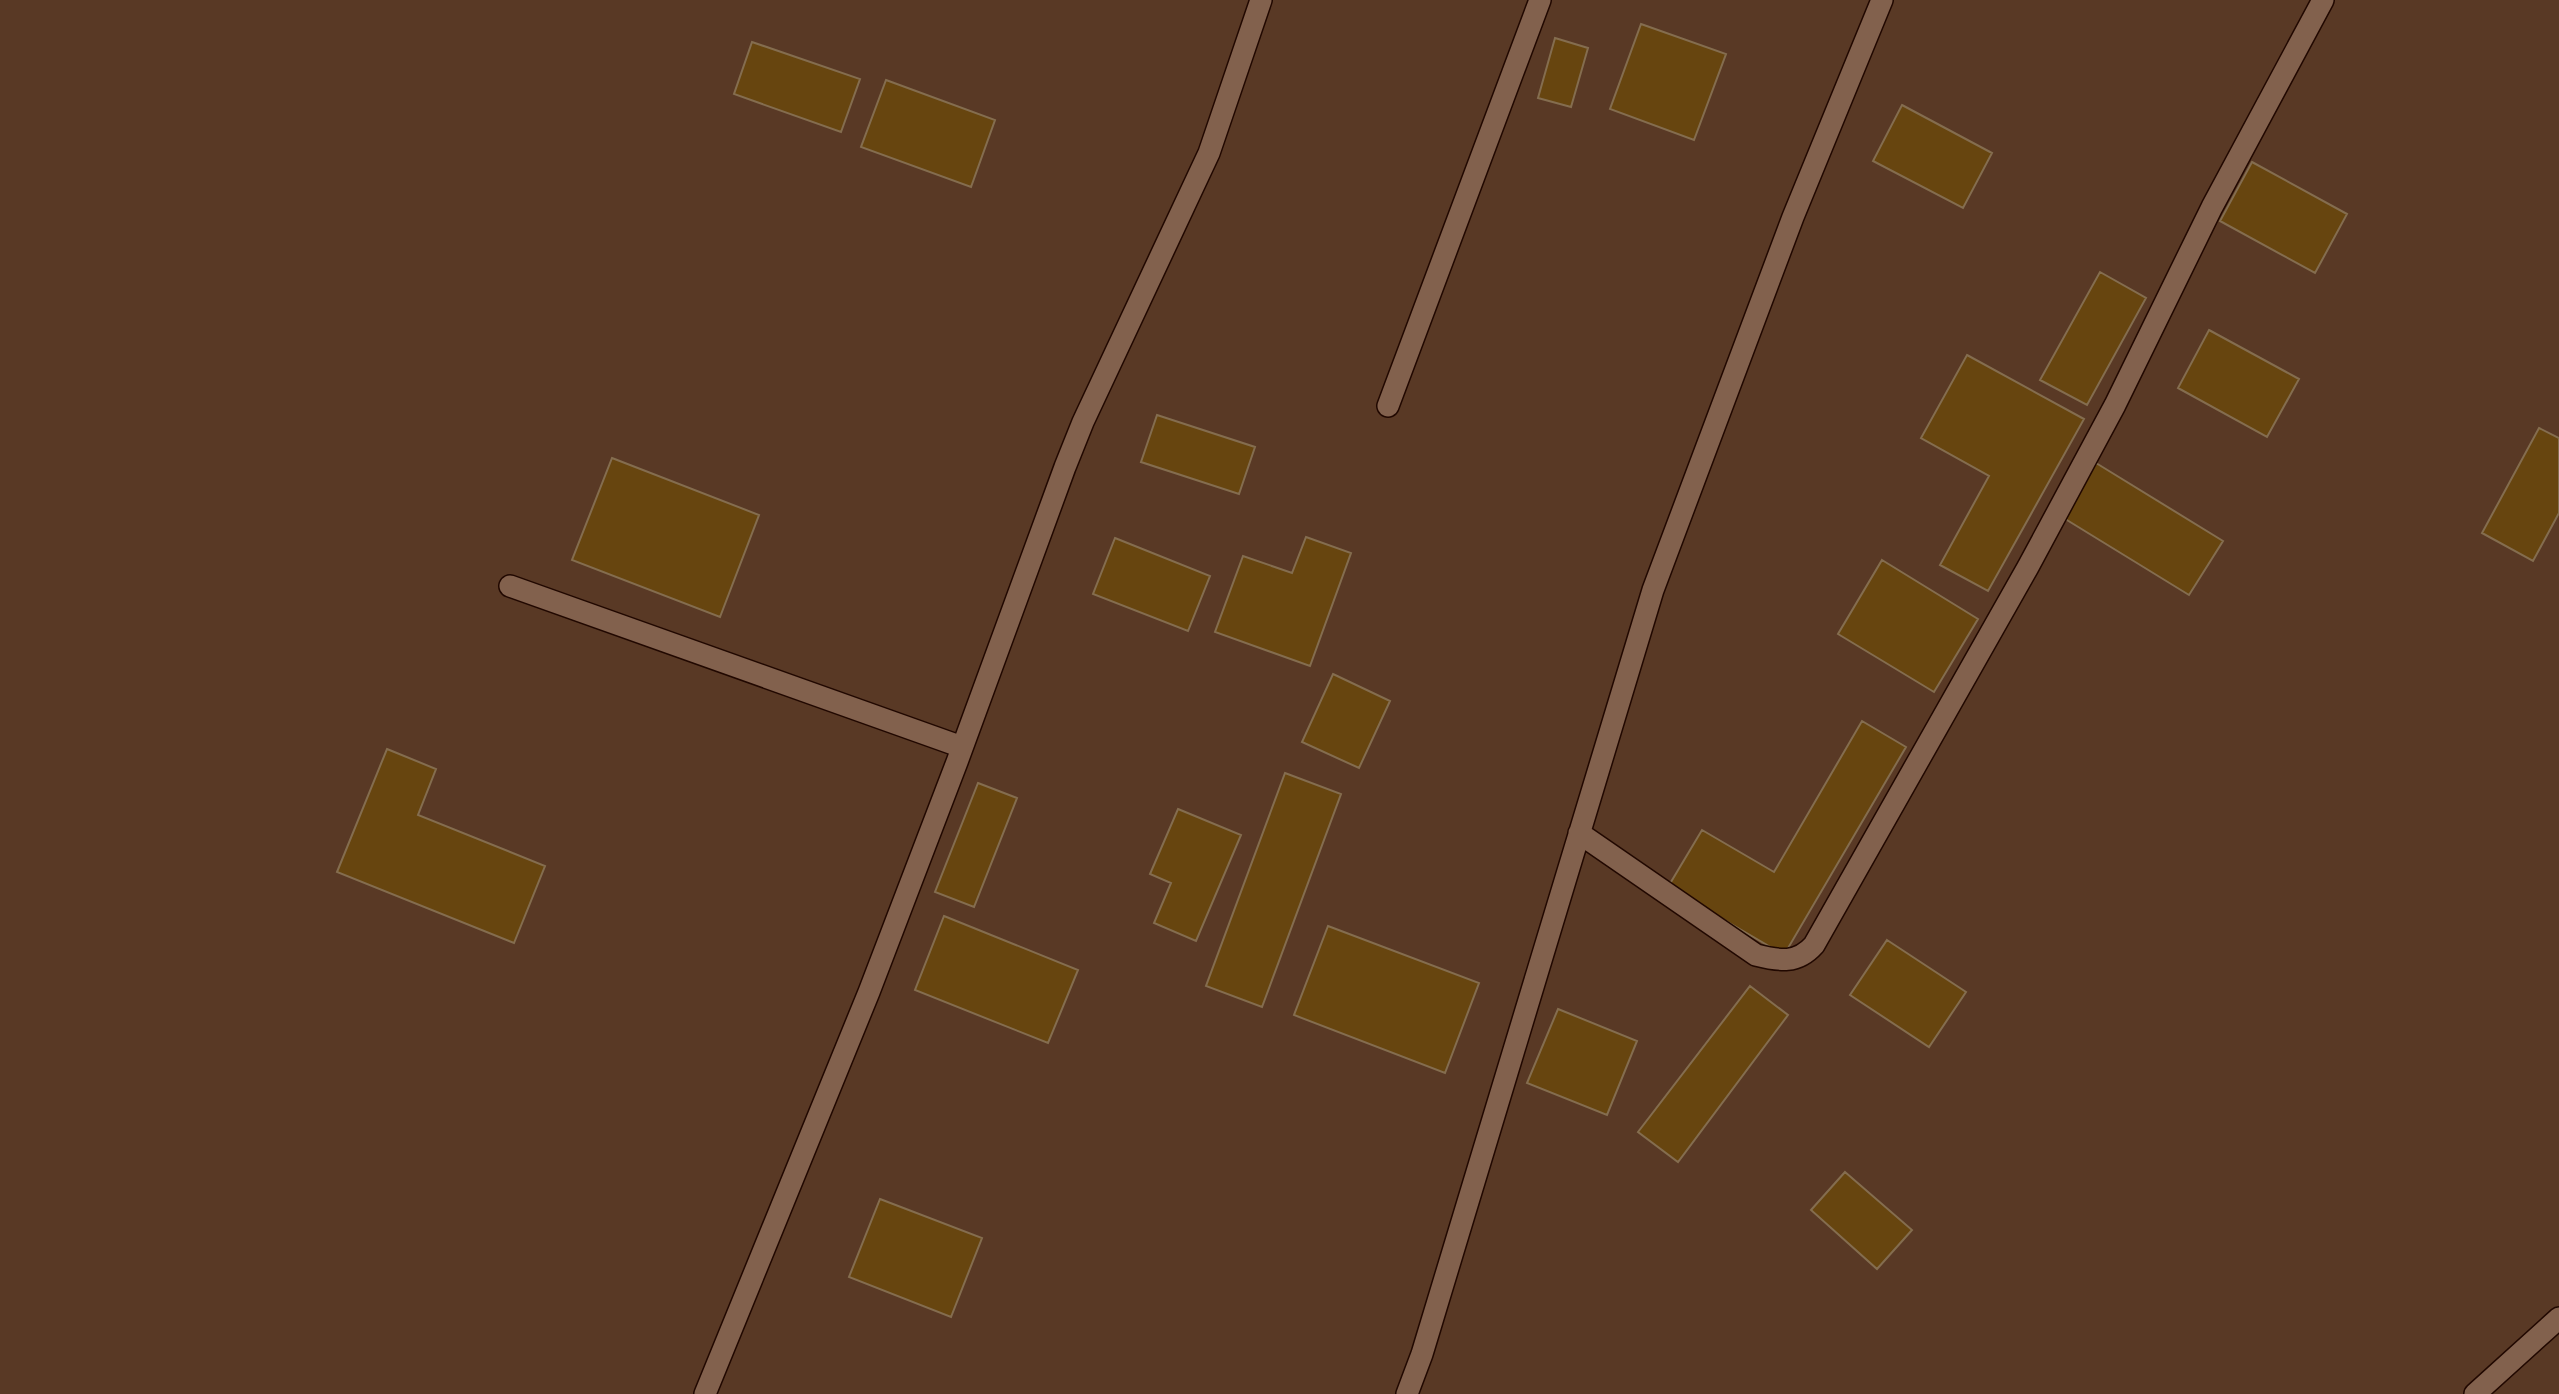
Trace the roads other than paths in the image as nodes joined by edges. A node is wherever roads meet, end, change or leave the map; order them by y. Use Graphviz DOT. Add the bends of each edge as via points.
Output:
graph roads {
  1 [pos="1261,0"];
  2 [pos="1540,0"];
  3 [pos="1882,0"];
  4 [pos="2323,0"];
  5 [pos="1388,406"];
  6 [pos="510,586"];
  7 [pos="962,747"];
  8 [pos="1579,833"];
  9 [pos="2559,1318"];
  10 [pos="705,1394"];
  11 [pos="1407,1394"];
  12 [pos="2475,1394"];
  1 -- 7 [label="street" via="1209,152 1083,422"];
  2 -- 5 [label="street"];
  3 -- 8 [label="street" via="1679,515"];
  4 -- 8 [label="street" via="2028,567 1808,952 1793,961 1756,955"];
  6 -- 7 [label="street"];
  7 -- 10 [label="street" via="869,992"];
  8 -- 11 [label="street"];
  9 -- 12 [label="street"];
}
